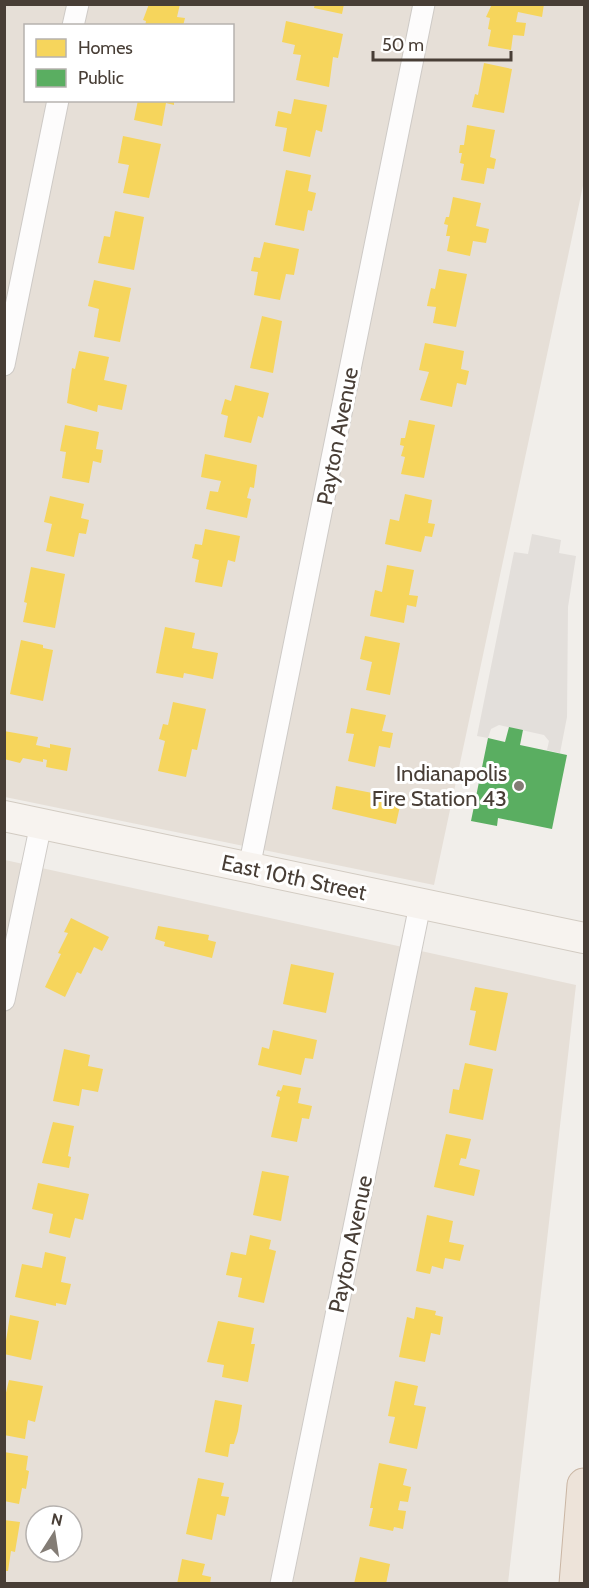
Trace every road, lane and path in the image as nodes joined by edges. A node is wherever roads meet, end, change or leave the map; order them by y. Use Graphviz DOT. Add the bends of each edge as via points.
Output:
graph roads {
  1 [pos="78,4"];
  2 [pos="424,4"];
  3 [pos="73,24"];
  4 [pos="58,102"];
  5 [pos="4,365"];
  6 [pos="4,816"];
  7 [pos="41,824"];
  8 [pos="249,868"];
  9 [pos="420,904"];
  10 [pos="585,939"];
  11 [pos="4,1000"];
  12 [pos="585,1485"];
  13 [pos="281,1584"];
  14 [pos="576,1584"];
  1 -- 3 [label="street"];
  2 -- 8 [label="street, Payton Avenue"];
  4 -- 5 [label="street"];
  6 -- 7 [label="main road, East 10th Street"];
  7 -- 8 [label="main road, East 10th Street"];
  7 -- 11 [label="street"];
  8 -- 9 [label="main road, East 10th Street"];
  9 -- 10 [label="main road, East 10th Street"];
  9 -- 13 [label="street, Payton Avenue"];
  12 -- 14 [label="highway"];
}
